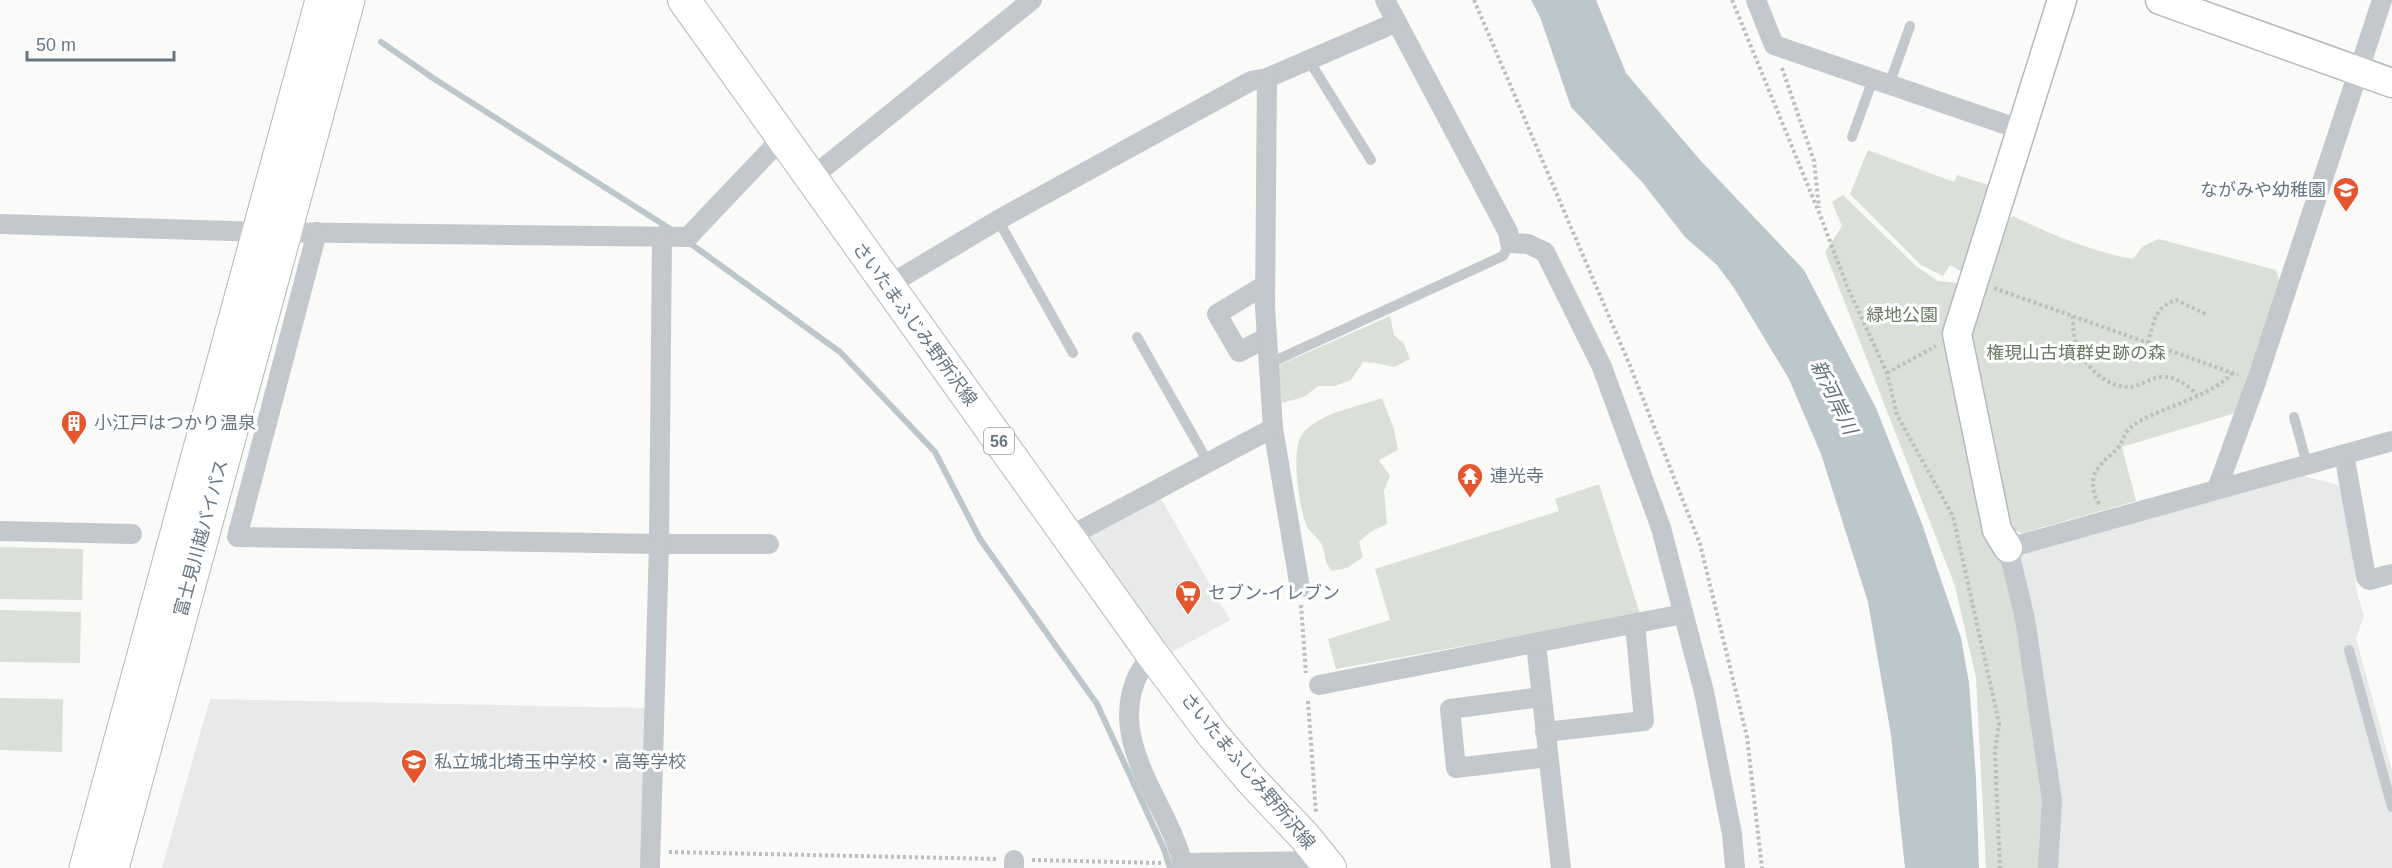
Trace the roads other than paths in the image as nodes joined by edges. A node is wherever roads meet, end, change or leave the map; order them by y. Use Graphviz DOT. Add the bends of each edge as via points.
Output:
graph roads {
  1 [pos="322,0"];
  2 [pos="348,0"];
  3 [pos="684,0"];
  4 [pos="1032,0"];
  5 [pos="1385,0"];
  6 [pos="1756,0"];
  7 [pos="2062,0"];
  8 [pos="2160,0"];
  9 [pos="2382,0"];
  10 [pos="2213,9"];
  11 [pos="1397,22"];
  12 [pos="1910,26"];
  13 [pos="1308,59"];
  14 [pos="2358,71"];
  15 [pos="1267,78"];
  16 [pos="1881,82"];
  17 [pos="2392,83"];
  18 [pos="2022,130"];
  19 [pos="1852,137"];
  20 [pos="782,138"];
  21 [pos="1371,160"];
  22 [pos="811,178"];
  23 [pos="998,220"];
  24 [pos="0,224"];
  25 [pos="273,231"];
  26 [pos="318,232"];
  27 [pos="662,236"];
  28 [pos="1510,243"];
  29 [pos="1265,285"];
  30 [pos="887,286"];
  31 [pos="1137,337"];
  32 [pos="1266,338"];
  33 [pos="1073,353"];
  34 [pos="1268,364"];
  35 [pos="2294,417"];
  36 [pos="1274,428"];
  37 [pos="2392,441"];
  38 [pos="2344,454"];
  39 [pos="1208,462"];
  40 [pos="2307,464"];
  41 [pos="2217,489"];
  42 [pos="0,531"];
  43 [pos="132,534"];
  44 [pos="1068,537"];
  45 [pos="658,544"];
  46 [pos="769,544"];
  47 [pos="2008,548"];
  48 [pos="2392,574"];
  49 [pos="1300,588"];
  50 [pos="1683,614"];
  51 [pos="1635,624"];
  52 [pos="1536,644"];
  53 [pos="2349,650"];
  54 [pos="1152,654"];
  55 [pos="1311,687"];
  56 [pos="1541,697"];
  57 [pos="1545,732"];
  58 [pos="1548,757"];
  59 [pos="2392,807"];
  60 [pos="1319,855"];
  61 [pos="650,860"];
  62 [pos="1186,865"];
  63 [pos="86,868"];
  64 [pos="112,868"];
  65 [pos="1561,868"];
  66 [pos="1735,868"];
  67 [pos="2048,868"];
  1 -- 25 [label="highway, 富士見川越バイパス"];
  2 -- 25 [label="highway, 富士見川越バイパス"];
  3 -- 20 [label="main road, さいたまふじみ野所沢線 / 56"];
  4 -- 22 [label="street"];
  5 -- 11 [label="street"];
  6 -- 16 [label="street" via="1774,45"];
  7 -- 18 [label="street"];
  8 -- 10 [label="street"];
  9 -- 14 [label="street"];
  10 -- 14 [label="street"];
  11 -- 13 [label="street"];
  11 -- 28 [label="street" via="1508,232"];
  12 -- 16 [label="lane"];
  13 -- 15 [label="street"];
  13 -- 21 [label="lane"];
  14 -- 17 [label="street"];
  14 -- 41 [label="street"];
  15 -- 23 [label="street" via="1251,81"];
  15 -- 29 [label="street"];
  16 -- 18 [label="street"];
  16 -- 19 [label="lane"];
  18 -- 47 [label="street" via="1958,334 1998,530"];
  20 -- 22 [label="main road, さいたまふじみ野所沢線 / 56"];
  20 -- 27 [label="street" via="688,237"];
  22 -- 30 [label="main road, さいたまふじみ野所沢線 / 56"];
  23 -- 30 [label="street"];
  23 -- 33 [label="lane"];
  24 -- 25 [label="street"];
  25 -- 26 [label="street"];
  25 -- 63 [label="highway, 富士見川越バイパス"];
  25 -- 64 [label="highway, 富士見川越バイパス"];
  26 -- 27 [label="street"];
  26 -- 45 [label="street" via="237,537"];
  27 -- 45 [label="street"];
  28 -- 34 [label="lane" via="1503,256"];
  28 -- 50 [label="street" via="1528,244 1545,252 1602,367 1661,528"];
  29 -- 32 [label="street"];
  29 -- 32 [label="street" via="1217,314 1239,352"];
  30 -- 44 [label="main road, さいたまふじみ野所沢線 / 56"];
  31 -- 39 [label="lane"];
  32 -- 34 [label="street"];
  34 -- 36 [label="street"];
  35 -- 40 [label="lane"];
  36 -- 39 [label="street"];
  36 -- 49 [label="street"];
  37 -- 38 [label="street"];
  38 -- 40 [label="street"];
  38 -- 48 [label="street" via="2366,577 2369,580"];
  39 -- 44 [label="street"];
  40 -- 41 [label="street"];
  41 -- 47 [label="street"];
  42 -- 43 [label="street"];
  44 -- 54 [label="main road, さいたまふじみ野所沢線 / 56"];
  45 -- 46 [label="street"];
  45 -- 61 [label="street"];
  47 -- 67 [label="street" via="2025,619 2052,800"];
  50 -- 51 [label="street"];
  50 -- 66 [label="street" via="1704,692"];
  51 -- 52 [label="street"];
  51 -- 57 [label="street" via="1644,721"];
  52 -- 55 [label="street"];
  52 -- 56 [label="street"];
  53 -- 59 [label="lane"];
  54 -- 60 [label="main road, さいたまふじみ野所沢線 / 56" via="1213,735"];
  54 -- 62 [label="street" via="1131,695 1129,728 1137,760"];
  56 -- 57 [label="street"];
  56 -- 58 [label="street" via="1450,710 1456,768"];
  57 -- 58 [label="street"];
  58 -- 65 [label="street"];
  60 -- 62 [label="street"];
}
